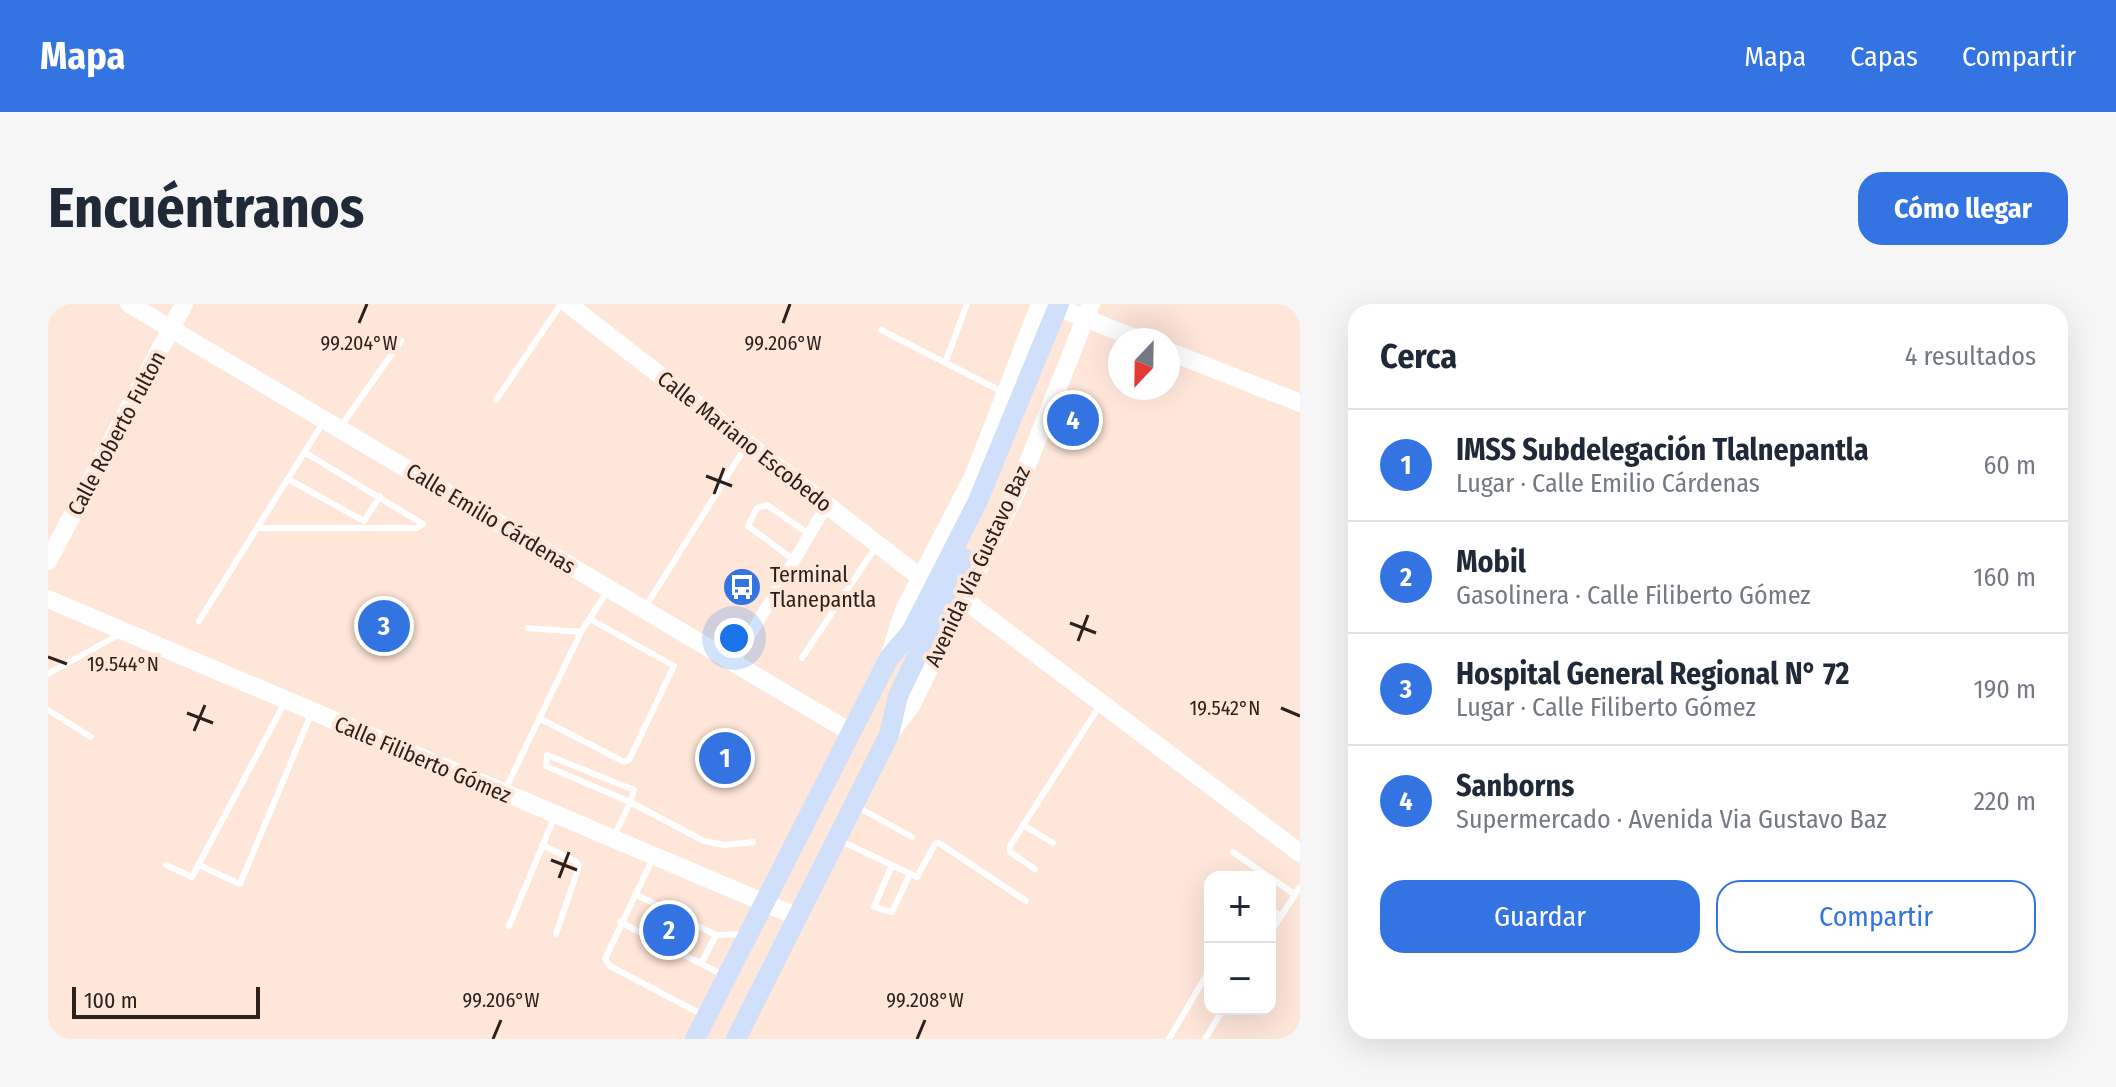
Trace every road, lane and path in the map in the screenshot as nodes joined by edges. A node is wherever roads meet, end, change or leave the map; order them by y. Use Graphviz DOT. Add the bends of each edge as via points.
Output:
graph roads {
  1 [pos="129,304"];
  2 [pos="184,304"];
  3 [pos="561,304"];
  4 [pos="568,304"];
  5 [pos="967,304"];
  6 [pos="1040,304"];
  7 [pos="1049,304"];
  8 [pos="1059,304"];
  9 [pos="1083,309"];
  10 [pos="1118,328"];
  11 [pos="171,329"];
  12 [pos="881,330"];
  13 [pos="401,341"];
  14 [pos="1180,356"];
  15 [pos="1017,360"];
  16 [pos="945,363"];
  17 [pos="1058,381"];
  18 [pos="1005,393"];
  19 [pos="496,400"];
  20 [pos="1300,403"];
  21 [pos="333,422"];
  22 [pos="748,443"];
  23 [pos="304,452"];
  24 [pos="288,479"];
  25 [pos="380,496"];
  26 [pos="827,505"];
  27 [pos="364,521"];
  28 [pos="257,528"];
  29 [pos="376,528"];
  30 [pos="809,534"];
  31 [pos="877,545"];
  32 [pos="794,560"];
  33 [pos="48,561"];
  34 [pos="921,578"];
  35 [pos="609,589"];
  36 [pos="962,598"];
  37 [pos="48,599"];
  38 [pos="934,604"];
  39 [pos="644,610"];
  40 [pos="590,619"];
  41 [pos="199,621"];
  42 [pos="528,628"];
  43 [pos="124,632"];
  44 [pos="581,632"];
  45 [pos="802,658"];
  46 [pos="889,658"];
  47 [pos="733,664"];
  48 [pos="48,674"];
  49 [pos="1102,701"];
  50 [pos="285,702"];
  51 [pos="48,710"];
  52 [pos="312,712"];
  53 [pos="539,718"];
  54 [pos="852,733"];
  55 [pos="889,735"];
  56 [pos="91,737"];
  57 [pos="504,792"];
  58 [pos="630,802"];
  59 [pos="854,805"];
  60 [pos="555,815"];
  61 [pos="1023,825"];
  62 [pos="912,837"];
  63 [pos="613,839"];
  64 [pos="837,839"];
  65 [pos="753,842"];
  66 [pos="1053,843"];
  67 [pos="542,845"];
  68 [pos="1233,852"];
  69 [pos="1300,853"];
  70 [pos="654,857"];
  71 [pos="166,865"];
  72 [pos="199,865"];
  73 [pos="892,865"];
  74 [pos="1035,869"];
  75 [pos="1261,871"];
  76 [pos="910,874"];
  77 [pos="1276,881"];
  78 [pos="1300,887"];
  79 [pos="635,894"];
  80 [pos="1294,894"];
  81 [pos="1026,901"];
  82 [pos="764,903"];
  83 [pos="1276,913"];
  84 [pos="1281,916"];
  85 [pos="798,917"];
  86 [pos="620,922"];
  87 [pos="1276,924"];
  88 [pos="509,926"];
  89 [pos="556,934"];
  90 [pos="748,934"];
  91 [pos="716,935"];
  92 [pos="701,964"];
  93 [pos="726,977"];
  94 [pos="1204,979"];
  95 [pos="1219,1015"];
  96 [pos="706,1017"];
  97 [pos="695,1039"];
  98 [pos="736,1039"];
  99 [pos="1169,1039"];
  100 [pos="1205,1039"];
  1 -- 11 [label="street, Calle Emilio Cárdenas"];
  2 -- 11 [label="street, Calle Roberto Fulton"];
  3 -- 19 [label="lane"];
  4 -- 22 [label="street, Calle Mariano Escobedo"];
  5 -- 16 [label="lane"];
  6 -- 15 [label="street, Avenida Via Gustavo Baz"];
  7 -- 9 [label="street"];
  8 -- 38 [label="main road, Avenida Via Gustavo Baz"];
  9 -- 10 [label="street"];
  9 -- 17 [label="street, Avenida Via Gustavo Baz"];
  9 -- 38 [label="main road, Avenida Via Gustavo Baz"];
  11 -- 21 [label="street, Calle Emilio Cárdenas"];
  11 -- 33 [label="street, Calle Roberto Fulton"];
  12 -- 16 [label="lane"];
  13 -- 21 [label="lane"];
  14 -- 20 [label="street"];
  15 -- 17 [label="street" via="1047,362 1058,373"];
  15 -- 18 [label="street, Avenida Via Gustavo Baz"];
  16 -- 18 [label="lane"];
  17 -- 36 [label="street, Avenida Via Gustavo Baz" via="1016,493"];
  18 -- 34 [label="street, Avenida Via Gustavo Baz" via="973,477"];
  21 -- 23 [label="lane"];
  21 -- 35 [label="street, Calle Emilio Cárdenas"];
  22 -- 26 [label="street, Calle Mariano Escobedo"];
  22 -- 39 [label="lane"];
  23 -- 24 [label="lane"];
  23 -- 25 [label="lane"];
  24 -- 27 [label="lane"];
  24 -- 28 [label="lane"];
  25 -- 27 [label="lane"];
  25 -- 29 [label="lane" via="423,524"];
  26 -- 30 [label="street"];
  26 -- 31 [label="street, Calle Mariano Escobedo"];
  27 -- 29 [label="lane"];
  28 -- 29 [label="lane"];
  28 -- 41 [label="lane"];
  30 -- 32 [label="street"];
  30 -- 32 [label="lane" via="767,505 757,508 748,526"];
  31 -- 34 [label="street, Calle Mariano Escobedo"];
  31 -- 45 [label="lane"];
  32 -- 47 [label="street"];
  34 -- 46 [label="street, Avenida Via Gustavo Baz"];
  35 -- 39 [label="street, Calle Emilio Cárdenas"];
  35 -- 40 [label="lane"];
  36 -- 49 [label="street"];
  36 -- 55 [label="street, Avenida Via Gustavo Baz" via="911,706"];
  37 -- 43 [label="street, Calle Filiberto Gómez"];
  38 -- 46 [label="main road, Avenida Via Gustavo Baz"];
  38 -- 55 [label="main road, Avenida Via Gustavo Baz" via="898,696"];
  39 -- 47 [label="street, Calle Emilio Cárdenas"];
  40 -- 44 [label="lane"];
  40 -- 53 [label="lane" via="674,666 629,760"];
  42 -- 44 [label="lane"];
  43 -- 48 [label="lane"];
  43 -- 50 [label="street, Calle Filiberto Gómez"];
  44 -- 53 [label="lane"];
  46 -- 54 [label="main road, Avenida Via Gustavo Baz"];
  47 -- 54 [label="street, Calle Emilio Cárdenas"];
  49 -- 61 [label="lane"];
  49 -- 69 [label="street"];
  50 -- 52 [label="street, Calle Filiberto Gómez"];
  50 -- 72 [label="lane"];
  51 -- 56 [label="lane"];
  52 -- 57 [label="street, Calle Filiberto Gómez"];
  52 -- 72 [label="lane" via="240,884"];
  53 -- 57 [label="lane"];
  54 -- 82 [label="main road, Avenida Via Gustavo Baz"];
  55 -- 59 [label="main road, Avenida Via Gustavo Baz"];
  57 -- 60 [label="street, Calle Filiberto Gómez"];
  58 -- 58 [label="lane" via="632,789 547,755 546,766"];
  58 -- 63 [label="lane"];
  58 -- 65 [label="lane" via="704,841"];
  59 -- 62 [label="lane"];
  59 -- 64 [label="main road, Avenida Via Gustavo Baz"];
  60 -- 63 [label="street, Calle Filiberto Gómez"];
  60 -- 67 [label="lane"];
  61 -- 66 [label="lane"];
  61 -- 74 [label="lane" via="1009,850"];
  63 -- 70 [label="street, Calle Filiberto Gómez"];
  64 -- 73 [label="lane"];
  64 -- 85 [label="main road, Avenida Via Gustavo Baz"];
  67 -- 88 [label="lane"];
  67 -- 89 [label="lane" via="579,866"];
  68 -- 75 [label="lane"];
  70 -- 79 [label="lane"];
  70 -- 82 [label="street, Calle Filiberto Gómez"];
  71 -- 72 [label="lane" via="188,878"];
  73 -- 76 [label="lane"];
  73 -- 76 [label="lane" via="874,907 892,912"];
  76 -- 81 [label="lane" via="919,875 939,843"];
  77 -- 80 [label="lane"];
  78 -- 80 [label="lane"];
  79 -- 86 [label="lane"];
  79 -- 91 [label="lane"];
  80 -- 84 [label="lane"];
  82 -- 85 [label="street, Calle Filiberto Gómez"];
  82 -- 90 [label="main road, Avenida Via Gustavo Baz"];
  83 -- 84 [label="lane"];
  84 -- 87 [label="lane"];
  85 -- 98 [label="main road, Avenida Via Gustavo Baz"];
  86 -- 92 [label="lane"];
  86 -- 96 [label="lane" via="606,952 610,966"];
  90 -- 91 [label="lane"];
  90 -- 93 [label="main road, Avenida Via Gustavo Baz"];
  91 -- 92 [label="lane"];
  92 -- 93 [label="lane"];
  93 -- 96 [label="main road, Avenida Via Gustavo Baz"];
  94 -- 99 [label="lane"];
  95 -- 100 [label="lane"];
  96 -- 97 [label="main road, Avenida Via Gustavo Baz"];
}
